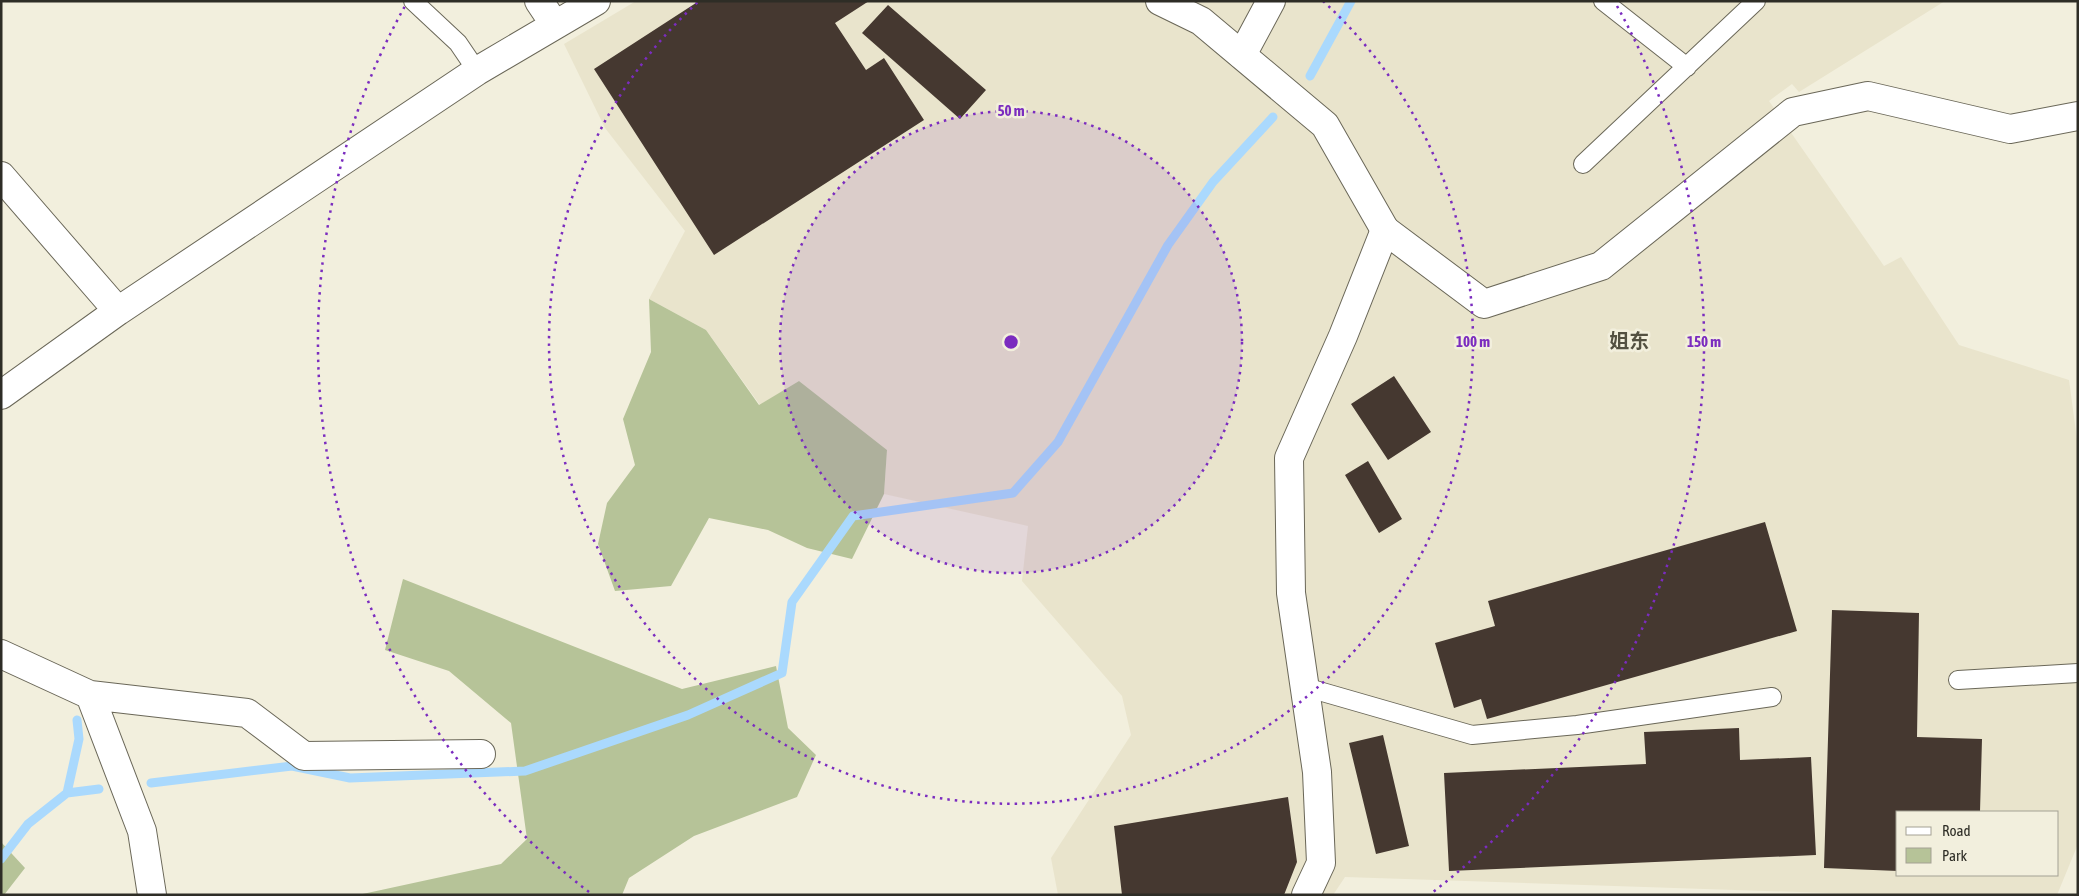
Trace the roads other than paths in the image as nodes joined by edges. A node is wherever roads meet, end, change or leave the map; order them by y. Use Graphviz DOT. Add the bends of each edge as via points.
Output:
graph roads {
  1 [pos="413,1"];
  2 [pos="539,1"];
  3 [pos="596,1"];
  4 [pos="1160,1"];
  5 [pos="1271,1"];
  6 [pos="1603,1"];
  7 [pos="1756,1"];
  8 [pos="555,25"];
  9 [pos="1242,55"];
  10 [pos="1687,67"];
  11 [pos="476,71"];
  12 [pos="2078,116"];
  13 [pos="1583,164"];
  14 [pos="1,176"];
  15 [pos="1385,230"];
  16 [pos="118,311"];
  17 [pos="1,395"];
  18 [pos="1,654"];
  19 [pos="2078,673"];
  20 [pos="1958,680"];
  21 [pos="1305,688"];
  22 [pos="90,695"];
  23 [pos="1772,697"];
  24 [pos="481,754"];
  25 [pos="152,895"];
  26 [pos="1306,895"];
  1 -- 11 [label="lane" via="458,43"];
  2 -- 8 [label="street"];
  3 -- 8 [label="street"];
  4 -- 9 [label="street" via="1201,21"];
  5 -- 9 [label="street"];
  6 -- 10 [label="lane"];
  7 -- 10 [label="lane"];
  8 -- 11 [label="street"];
  9 -- 15 [label="street" via="1325,125"];
  10 -- 13 [label="lane"];
  11 -- 16 [label="street"];
  12 -- 15 [label="street" via="2010,129 1868,96 1793,112 1601,266 1484,304"];
  14 -- 16 [label="street"];
  15 -- 21 [label="street" via="1289,458 1291,592"];
  16 -- 17 [label="street"];
  18 -- 22 [label="street"];
  19 -- 20 [label="lane"];
  21 -- 23 [label="lane" via="1472,734 1577,725"];
  21 -- 26 [label="street" via="1317,772 1321,863"];
  22 -- 24 [label="street" via="247,713 304,756"];
  22 -- 25 [label="street" via="142,832"];
}
